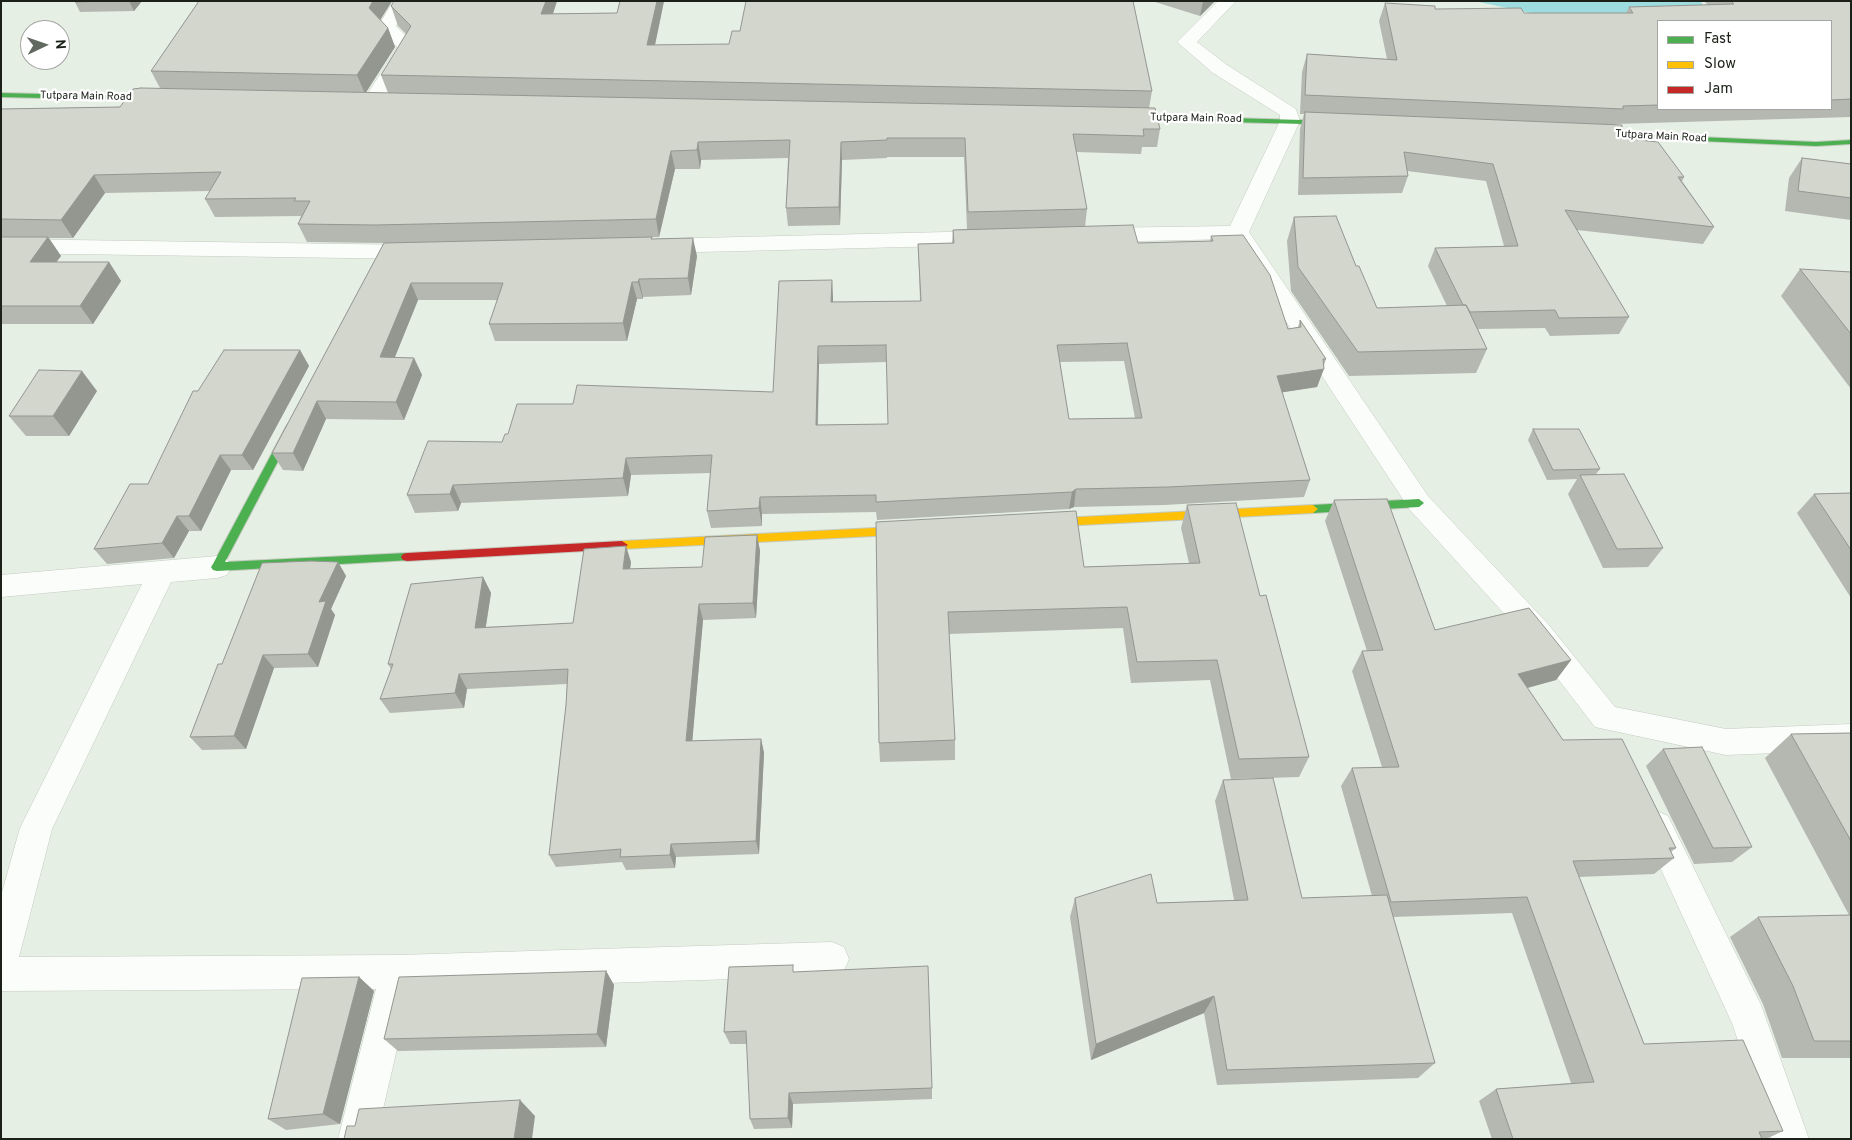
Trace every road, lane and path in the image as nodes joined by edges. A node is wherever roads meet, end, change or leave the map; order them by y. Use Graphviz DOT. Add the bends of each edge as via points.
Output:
graph roads {
  1 [pos="402,1"];
  2 [pos="1228,1"];
  3 [pos="1,95"];
  4 [pos="177,99"];
  5 [pos="372,103"];
  6 [pos="1111,117"];
  7 [pos="1290,117"];
  8 [pos="1350,124"];
  9 [pos="1568,133"];
  10 [pos="1851,142"];
  11 [pos="1238,232"];
  12 [pos="1079,236"];
  13 [pos="1010,237"];
  14 [pos="1,246"];
  15 [pos="642,246"];
  16 [pos="433,251"];
  17 [pos="296,418"];
  18 [pos="1419,503"];
  19 [pos="1031,523"];
  20 [pos="922,529"];
  21 [pos="217,566"];
  22 [pos="162,572"];
  23 [pos="1,586"];
  24 [pos="1606,718"];
  25 [pos="1851,737"];
  26 [pos="1623,754"];
  27 [pos="1644,798"];
  28 [pos="832,959"];
  29 [pos="1,960"];
  30 [pos="398,972"];
  31 [pos="1,974"];
  32 [pos="357,1139"];
  33 [pos="1790,1139"];
  1 -- 5 [label="street" via="386,27 407,46"];
  2 -- 7 [label="street" via="1186,42"];
  3 -- 4 [label="street, Tutpara Main Road"];
  6 -- 7 [label="street, Tutpara Main Road"];
  7 -- 8 [label="street, Tutpara Main Road"];
  7 -- 11 [label="street"];
  9 -- 10 [label="street, Tutpara Main Road" via="1816,144"];
  11 -- 12 [label="street"];
  11 -- 18 [label="street"];
  13 -- 15 [label="street"];
  14 -- 16 [label="street" via="381,257"];
  17 -- 21 [label="street"];
  18 -- 19 [label="street"];
  18 -- 24 [label="street" via="1538,632"];
  20 -- 21 [label="street"];
  21 -- 22 [label="street"];
  22 -- 23 [label="street"];
  22 -- 29 [label="street" via="36,828"];
  24 -- 25 [label="street" via="1726,742"];
  24 -- 26 [label="street"];
  27 -- 33 [label="street" via="1748,1018"];
  28 -- 30 [label="street"];
  30 -- 31 [label="street"];
  30 -- 32 [label="street"];
}
